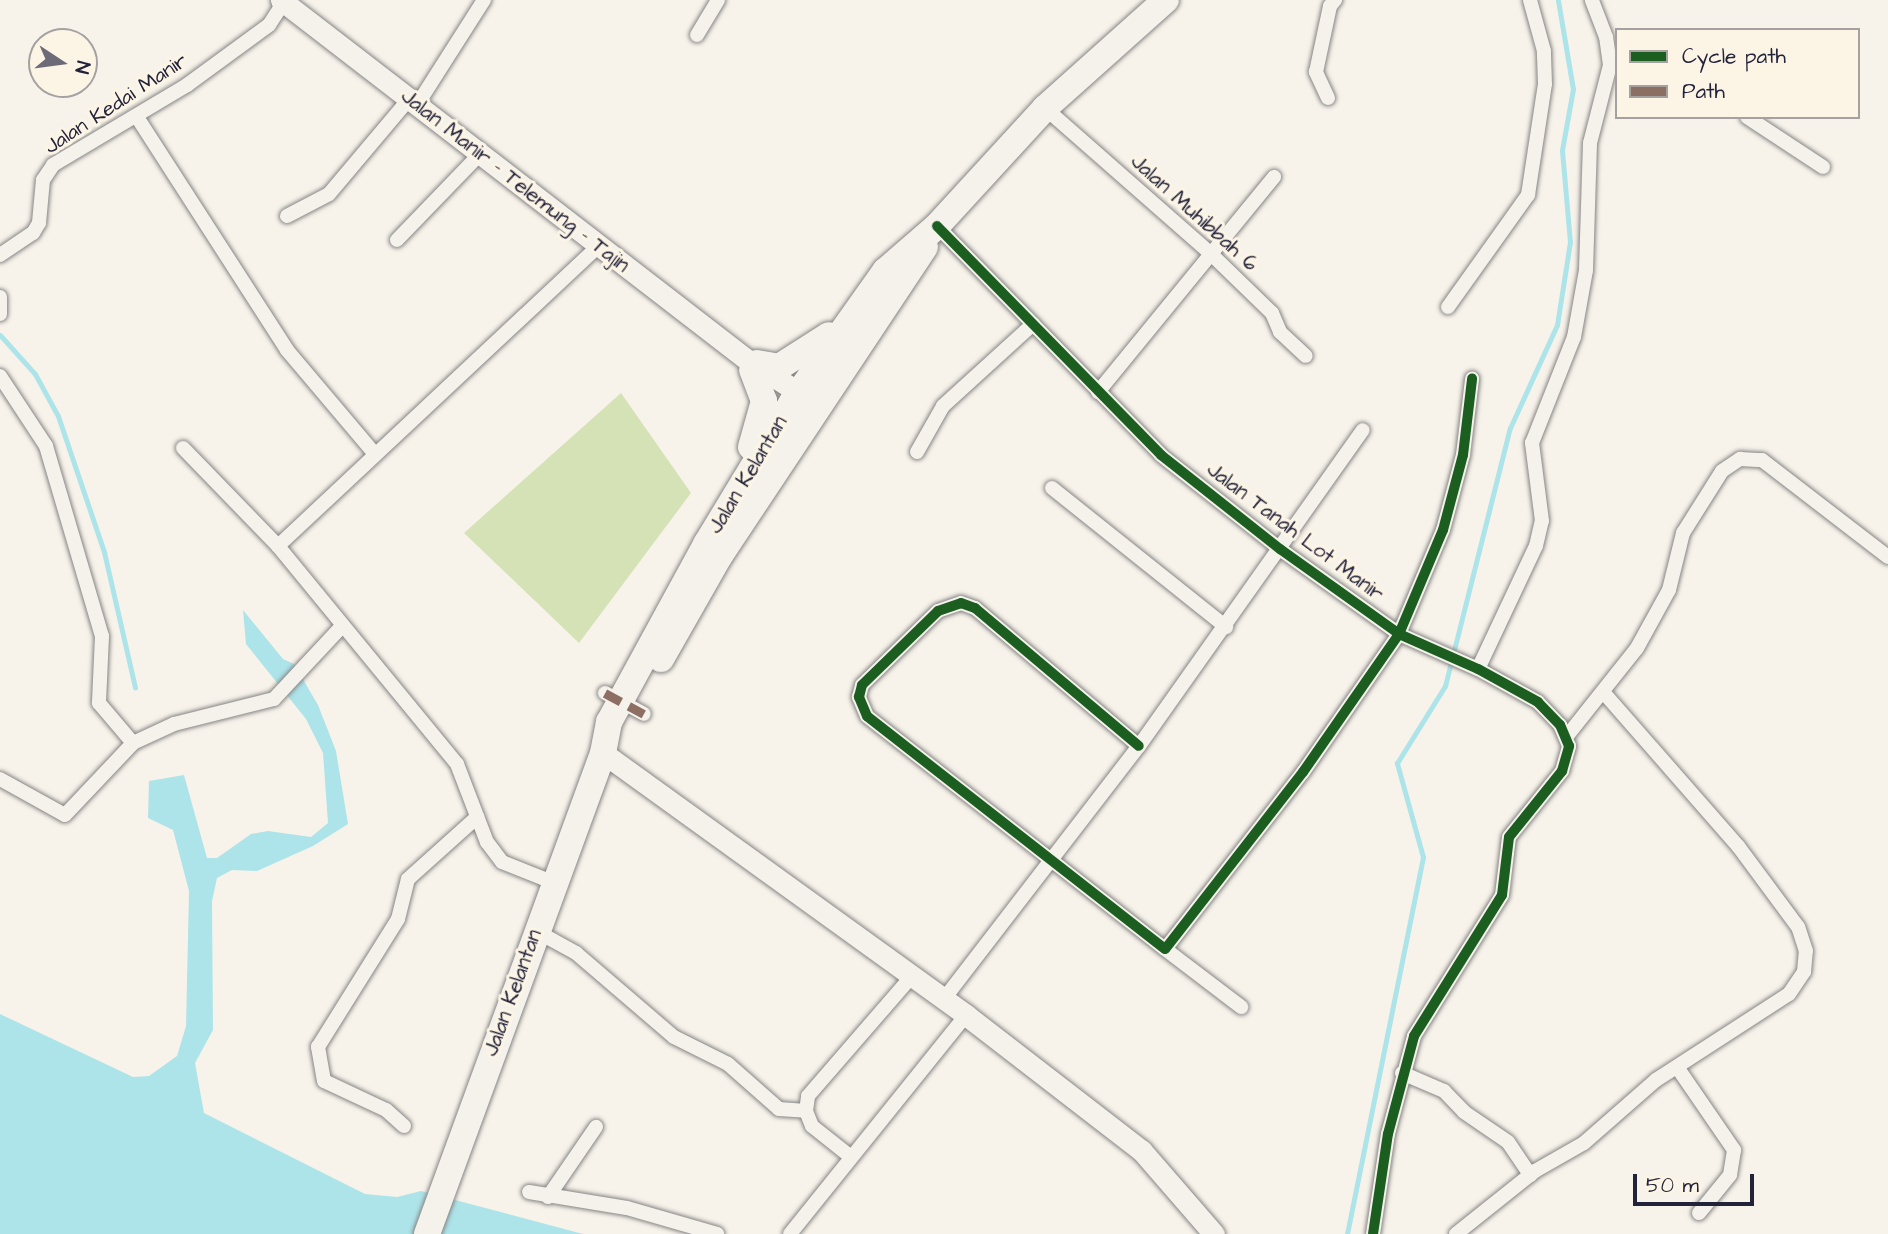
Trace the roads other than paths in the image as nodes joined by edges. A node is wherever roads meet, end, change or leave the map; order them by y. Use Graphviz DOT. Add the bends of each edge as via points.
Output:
graph roads {
  1 [pos="484,0"];
  2 [pos="718,0"];
  3 [pos="1166,0"];
  4 [pos="1335,0"];
  5 [pos="1530,0"];
  6 [pos="1592,0"];
  7 [pos="283,1"];
  8 [pos="697,35"];
  9 [pos="1614,66"];
  10 [pos="1328,98"];
  11 [pos="413,102"];
  12 [pos="1045,108"];
  13 [pos="137,117"];
  14 [pos="1750,119"];
  15 [pos="481,153"];
  16 [pos="1823,167"];
  17 [pos="1275,177"];
  18 [pos="287,216"];
  19 [pos="937,226"];
  20 [pos="397,240"];
  21 [pos="600,245"];
  22 [pos="1209,252"];
  23 [pos="0,256"];
  24 [pos="0,297"];
  25 [pos="1448,307"];
  26 [pos="0,313"];
  27 [pos="846,320"];
  28 [pos="1033,324"];
  29 [pos="1306,356"];
  30 [pos="753,365"];
  31 [pos="0,376"];
  32 [pos="1472,379"];
  33 [pos="1098,392"];
  34 [pos="805,403"];
  35 [pos="1363,430"];
  36 [pos="184,448"];
  37 [pos="917,453"];
  38 [pos="375,454"];
  39 [pos="1052,488"];
  40 [pos="706,544"];
  41 [pos="278,546"];
  42 [pos="1280,549"];
  43 [pos="1888,556"];
  44 [pos="342,626"];
  45 [pos="1226,627"];
  46 [pos="1399,634"];
  47 [pos="1471,666"];
  48 [pos="1604,693"];
  49 [pos="626,704"];
  50 [pos="1563,730"];
  51 [pos="133,743"];
  52 [pos="1139,746"];
  53 [pos="603,753"];
  54 [pos="0,779"];
  55 [pos="477,817"];
  56 [pos="1048,862"];
  57 [pos="552,882"];
  58 [pos="536,930"];
  59 [pos="1166,949"];
  60 [pos="912,976"];
  61 [pos="944,999"];
  62 [pos="1241,1007"];
  63 [pos="966,1015"];
  64 [pos="1676,1067"];
  65 [pos="1402,1073"];
  66 [pos="806,1111"];
  67 [pos="404,1126"];
  68 [pos="596,1127"];
  69 [pos="851,1157"];
  70 [pos="1530,1175"];
  71 [pos="529,1192"];
  72 [pos="548,1197"];
  73 [pos="1699,1213"];
  74 [pos="427,1234"];
  75 [pos="717,1234"];
  76 [pos="790,1234"];
  77 [pos="1214,1234"];
  78 [pos="1373,1234"];
  79 [pos="1456,1234"];
  1 -- 11 [label="street"];
  2 -- 8 [label="street"];
  3 -- 12 [label="highway, Jalan Kelantan"];
  4 -- 10 [label="street" via="1315,72"];
  5 -- 25 [label="street" via="1544,51 1545,83 1528,195"];
  6 -- 9 [label="street"];
  7 -- 11 [label="street, Jalan Manir - Telemung - Tajin"];
  7 -- 13 [label="street, Jalan Kedai Manir" via="269,25"];
  9 -- 47 [label="street" via="1590,144 1586,270 1574,337 1532,443 1542,522 1536,546"];
  11 -- 15 [label="street, Jalan Manir - Telemung - Tajin"];
  11 -- 18 [label="street" via="329,194"];
  12 -- 19 [label="highway, Jalan Kelantan"];
  12 -- 22 [label="street, Jalan Muhibbah 6"];
  13 -- 23 [label="street, Jalan Kedai Manir" via="53,165 43,180 39,222 33,233"];
  13 -- 38 [label="street" via="287,350"];
  14 -- 16 [label="street"];
  15 -- 20 [label="street"];
  15 -- 21 [label="street, Jalan Manir - Telemung - Tajin"];
  17 -- 22 [label="street"];
  19 -- 27 [label="highway, Jalan Kelantan" via="885,271"];
  19 -- 28 [label="street, Jalan Tanah Lot Manir"];
  19 -- 34 [label="highway, Jalan Kelantan"];
  21 -- 30 [label="street, Jalan Manir - Telemung - Tajin"];
  21 -- 38 [label="street"];
  22 -- 29 [label="street, Jalan Muhibbah 6" via="1272,313 1280,332"];
  22 -- 33 [label="street"];
  24 -- 26 [label="street"];
  27 -- 30 [label="highway" via="789,363"];
  27 -- 34 [label="highway, Jalan Kelantan"];
  28 -- 33 [label="street, Jalan Tanah Lot Manir"];
  28 -- 37 [label="street" via="943,406"];
  30 -- 34 [label="street, Jalan Manir - Telemung - Tajin"];
  30 -- 40 [label="highway" via="764,401 763,415"];
  31 -- 51 [label="street" via="36,424 46,446 102,636 99,703"];
  32 -- 46 [label="street" via="1463,456 1443,530"];
  33 -- 42 [label="street, Jalan Tanah Lot Manir" via="1161,455"];
  34 -- 40 [label="highway, Jalan Kelantan"];
  34 -- 49 [label="highway, Jalan Kelantan" via="719,557"];
  35 -- 42 [label="street"];
  36 -- 41 [label="street"];
  38 -- 41 [label="street"];
  39 -- 45 [label="street"];
  40 -- 49 [label="highway, Jalan Kelantan"];
  41 -- 44 [label="street"];
  42 -- 45 [label="street"];
  42 -- 46 [label="street, Jalan Tanah Lot Manir"];
  43 -- 48 [label="street" via="1762,460 1740,459 1722,471 1684,533 1670,590"];
  44 -- 51 [label="street" via="274,699 174,724"];
  44 -- 55 [label="street" via="457,764"];
  45 -- 52 [label="street"];
  46 -- 47 [label="street, Jalan Tanah Lot Manir"];
  46 -- 59 [label="street" via="1303,772"];
  47 -- 50 [label="street, Jalan Tanah Lot Manir" via="1538,702"];
  48 -- 50 [label="street"];
  48 -- 64 [label="street" via="1738,846 1798,927 1806,951 1804,972 1789,994"];
  49 -- 53 [label="highway, Jalan Kelantan"];
  50 -- 65 [label="street" via="1568,758 1562,771 1505,847 1507,878 1502,894 1429,1007 1413,1036"];
  51 -- 54 [label="street" via="65,815"];
  52 -- 56 [label="street"];
  52 -- 56 [label="street" via="975,608 961,603 938,611 862,685 859,698 867,716"];
  53 -- 57 [label="highway, Jalan Kelantan"];
  53 -- 60 [label="street"];
  55 -- 57 [label="street" via="502,862"];
  55 -- 67 [label="street" via="419,864 408,880 398,919 318,1047 324,1081 386,1110"];
  56 -- 59 [label="street"];
  56 -- 61 [label="street"];
  57 -- 58 [label="highway, Jalan Kelantan"];
  58 -- 66 [label="street" via="576,953 674,1037 728,1064 779,1109"];
  58 -- 74 [label="highway, Jalan Kelantan"];
  59 -- 62 [label="street"];
  60 -- 61 [label="street"];
  60 -- 66 [label="street" via="817,1083 808,1096"];
  61 -- 63 [label="street"];
  63 -- 69 [label="street"];
  63 -- 77 [label="street" via="1142,1151"];
  64 -- 70 [label="street" via="1584,1143"];
  64 -- 73 [label="street" via="1734,1150 1730,1175"];
  65 -- 70 [label="street" via="1444,1091 1464,1112 1508,1142"];
  65 -- 78 [label="street"];
  66 -- 69 [label="street" via="811,1126"];
  68 -- 72 [label="street"];
  69 -- 76 [label="street"];
  70 -- 79 [label="street"];
  71 -- 72 [label="street"];
  72 -- 75 [label="street" via="627,1208"];
}
